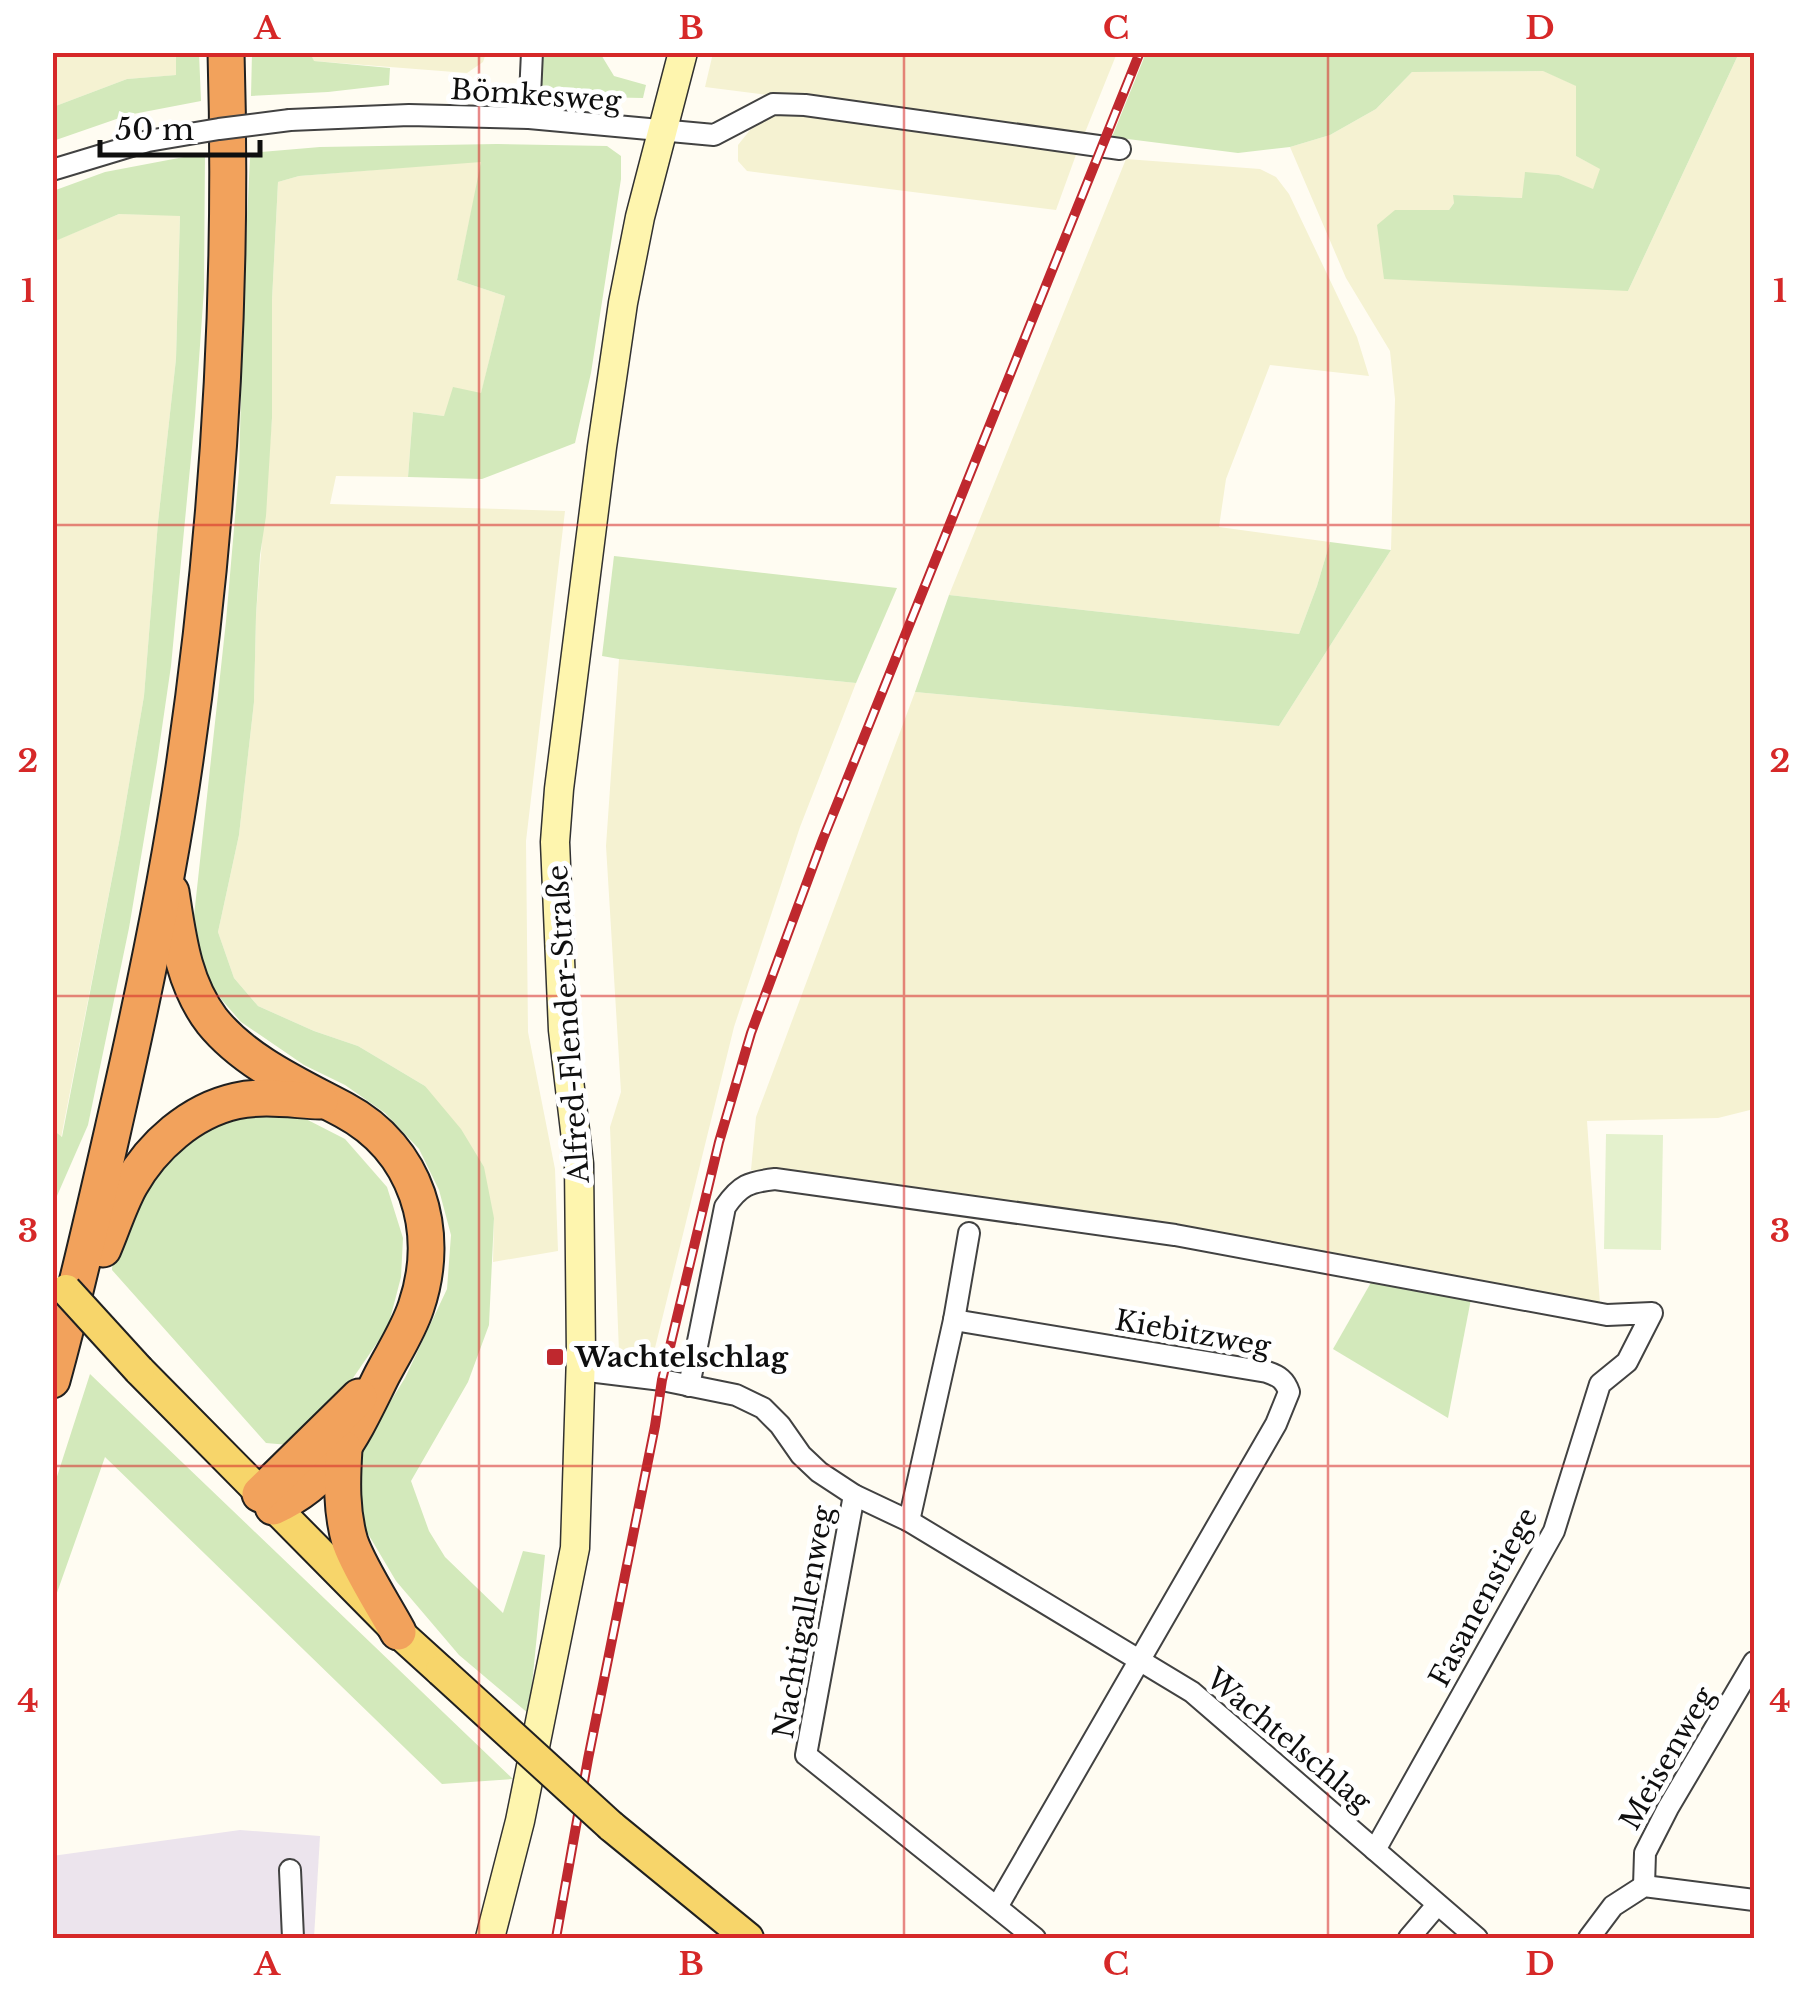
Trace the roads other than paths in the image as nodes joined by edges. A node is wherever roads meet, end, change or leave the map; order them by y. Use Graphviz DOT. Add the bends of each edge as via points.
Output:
graph roads {
  1 [pos="226,52"];
  2 [pos="532,52"];
  3 [pos="683,52"];
  4 [pos="529,118"];
  5 [pos="661,132"];
  6 [pos="1120,148"];
  7 [pos="52,170"];
  8 [pos="168,873"];
  9 [pos="326,1101"];
  10 [pos="969,1234"];
  11 [pos="52,1276"];
  12 [pos="70,1316"];
  13 [pos="954,1320"];
  14 [pos="52,1352"];
  15 [pos="580,1370"];
  16 [pos="384,1371"];
  17 [pos="52,1380"];
  18 [pos="689,1386"];
  19 [pos="344,1449"];
  20 [pos="854,1495"];
  21 [pos="267,1500"];
  22 [pos="908,1521"];
  23 [pos="398,1632"];
  24 [pos="1140,1659"];
  25 [pos="1754,1662"];
  26 [pos="1375,1850"];
  27 [pos="290,1870"];
  28 [pos="1644,1886"];
  29 [pos="1754,1900"];
  30 [pos="1438,1905"];
  31 [pos="997,1906"];
  32 [pos="292,1938"];
  33 [pos="490,1938"];
  34 [pos="748,1938"];
  35 [pos="1036,1938"];
  36 [pos="1410,1938"];
  37 [pos="1477,1938"];
  38 [pos="1588,1938"];
  1 -- 8 [label="highway" via="226,326 212,539"];
  2 -- 4 [label="street"];
  3 -- 5 [label="street, Alfred-Flender-Straße"];
  4 -- 5 [label="street, Bömkesweg"];
  4 -- 7 [label="street, Bömkesweg, bridge" via="290,120 148,142"];
  5 -- 6 [label="street, Bömkesweg" via="714,136 773,104 805,105"];
  5 -- 15 [label="street, Alfred-Flender-Straße" via="620,321 555,842 563,1030 579,1164"];
  8 -- 9 [label="highway" via="182,961 212,1020 259,1062"];
  8 -- 12 [label="highway"];
  9 -- 12 [label="highway" via="233,1101 170,1134 130,1185"];
  9 -- 16 [label="highway" via="369,1126 392,1149 424,1216 428,1238 419,1297"];
  10 -- 13 [label="street"];
  11 -- 21 [label="main road, bridge"];
  12 -- 14 [label="highway"];
  12 -- 17 [label="highway"];
  13 -- 22 [label="street"];
  13 -- 24 [label="street, Kiebitzweg" via="1267,1372 1286,1382 1290,1392 1281,1414"];
  15 -- 18 [label="street, Wachtelschlag"];
  15 -- 33 [label="street, Alfred-Flender-Straße" via="575,1548"];
  16 -- 19 [label="highway"];
  16 -- 21 [label="highway"];
  18 -- 20 [label="street, Wachtelschlag" via="763,1408 801,1455"];
  18 -- 26 [label="street, Fasanenstiege" via="725,1206 736,1190 775,1179 1175,1235 1607,1316 1652,1313 1627,1362 1600,1384 1554,1531"];
  19 -- 21 [label="highway" via="293,1498"];
  19 -- 23 [label="highway" via="343,1510 351,1544"];
  20 -- 22 [label="street, Wachtelschlag"];
  20 -- 31 [label="street, Nachtigallenweg" via="806,1756"];
  21 -- 23 [label="main road"];
  22 -- 24 [label="street, Wachtelschlag"];
  23 -- 34 [label="main road, bridge" via="612,1826"];
  24 -- 26 [label="street, Wachtelschlag" via="1192,1692"];
  24 -- 31 [label="street"];
  25 -- 28 [label="street, Meisenweg" via="1644,1853"];
  26 -- 30 [label="street, Wachtelschlag"];
  27 -- 32 [label="street"];
  28 -- 29 [label="street"];
  28 -- 38 [label="street" via="1613,1906"];
  30 -- 36 [label="street"];
  30 -- 37 [label="street, Wachtelschlag"];
  31 -- 35 [label="street, Nachtigallenweg"];
}
